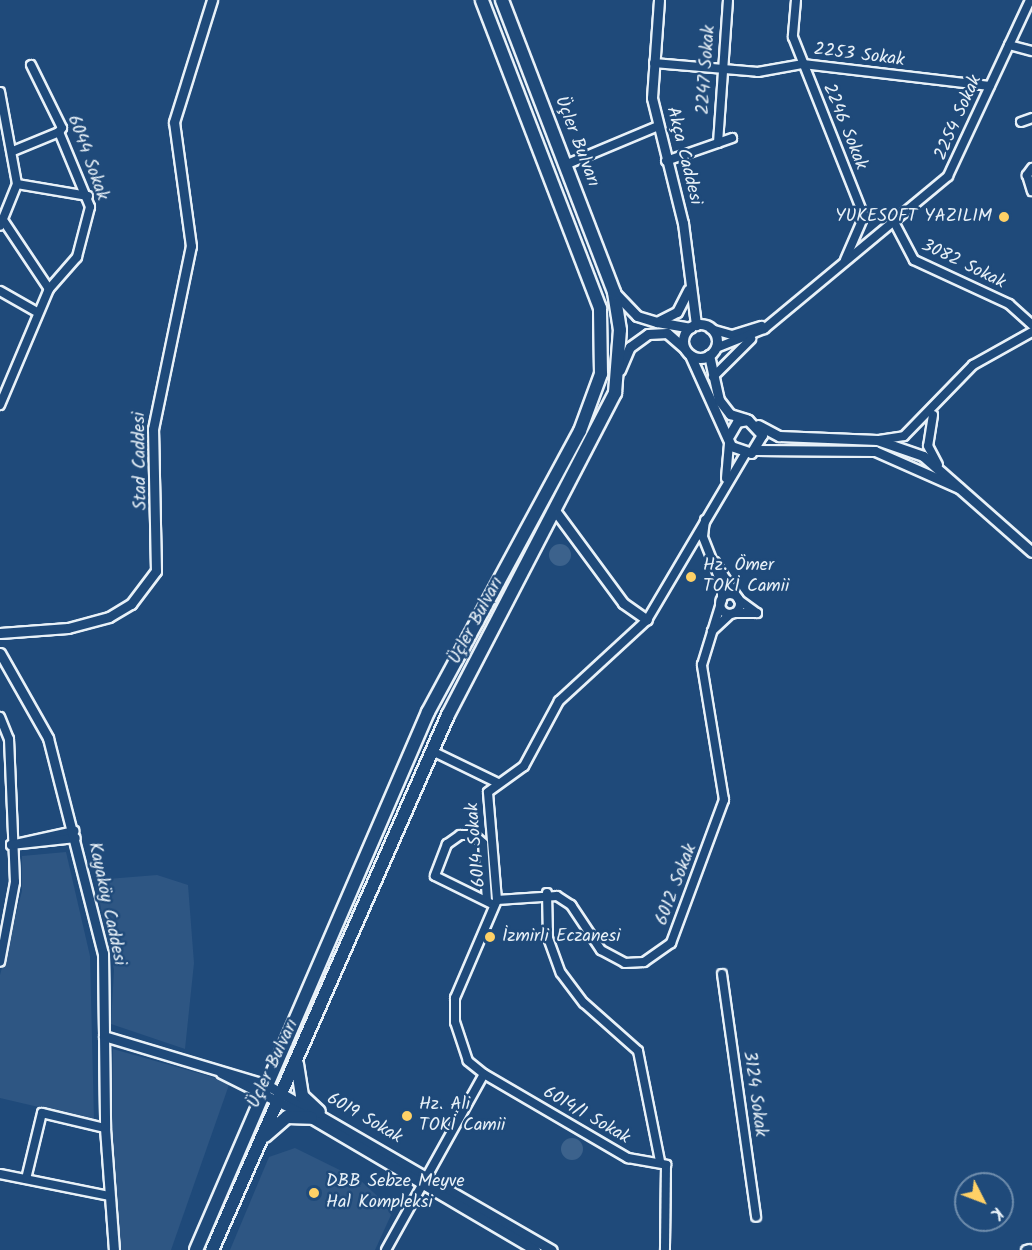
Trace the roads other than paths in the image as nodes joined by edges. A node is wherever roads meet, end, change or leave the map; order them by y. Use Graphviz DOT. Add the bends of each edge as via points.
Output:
graph roads {
  1 [pos="212,0"];
  2 [pos="482,0"];
  3 [pos="502,0"];
  4 [pos="659,0"];
  5 [pos="728,0"];
  6 [pos="796,0"];
  7 [pos="1030,0"];
  8 [pos="1009,45"];
  9 [pos="1032,51"];
  10 [pos="654,63"];
  11 [pos="803,64"];
  12 [pos="31,65"];
  13 [pos="722,68"];
  14 [pos="990,86"];
  15 [pos="0,92"];
  16 [pos="1032,118"];
  17 [pos="1021,122"];
  18 [pos="656,127"];
  19 [pos="59,132"];
  20 [pos="732,138"];
  21 [pos="717,143"];
  22 [pos="13,151"];
  23 [pos="666,161"];
  24 [pos="565,165"];
  25 [pos="1032,168"];
  26 [pos="16,184"];
  27 [pos="1032,190"];
  28 [pos="88,196"];
  29 [pos="894,222"];
  30 [pos="1,223"];
  31 [pos="844,262"];
  32 [pos="689,285"];
  33 [pos="49,289"];
  34 [pos="0,291"];
  35 [pos="614,291"];
  36 [pos="37,312"];
  37 [pos="776,318"];
  38 [pos="657,321"];
  39 [pos="1032,325"];
  40 [pos="693,326"];
  41 [pos="711,329"];
  42 [pos="764,329"];
  43 [pos="1032,332"];
  44 [pos="687,352"];
  45 [pos="712,352"];
  46 [pos="619,372"];
  47 [pos="713,384"];
  48 [pos="0,405"];
  49 [pos="937,405"];
  50 [pos="748,420"];
  51 [pos="758,425"];
  52 [pos="729,438"];
  53 [pos="877,440"];
  54 [pos="756,450"];
  55 [pos="745,454"];
  56 [pos="938,465"];
  57 [pos="725,483"];
  58 [pos="969,493"];
  59 [pos="709,510"];
  60 [pos="556,512"];
  61 [pos="1032,552"];
  62 [pos="714,561"];
  63 [pos="739,600"];
  64 [pos="721,602"];
  65 [pos="732,613"];
  66 [pos="647,620"];
  67 [pos="711,632"];
  68 [pos="0,633"];
  69 [pos="0,653"];
  70 [pos="0,717"];
  71 [pos="432,751"];
  72 [pos="498,783"];
  73 [pos="75,834"];
  74 [pos="11,845"];
  75 [pos="547,893"];
  76 [pos="492,902"];
  77 [pos="0,962"];
  78 [pos="722,974"];
  79 [pos="104,1036"];
  80 [pos="303,1045"];
  81 [pos="484,1074"];
  82 [pos="266,1089"];
  83 [pos="279,1096"];
  84 [pos="315,1115"];
  85 [pos="105,1128"];
  86 [pos="254,1152"];
  87 [pos="660,1161"];
  88 [pos="0,1174"];
  89 [pos="422,1178"];
  90 [pos="26,1179"];
  91 [pos="108,1196"];
  92 [pos="756,1217"];
  93 [pos="114,1250"];
  94 [pos="196,1250"];
  95 [pos="212,1250"];
  96 [pos="386,1250"];
  97 [pos="535,1250"];
  98 [pos="552,1250"];
  99 [pos="665,1250"];
  1 -- 68 [label="street, Stad Caddesi" via="177,106 175,160 191,255 153,429 156,571 131,604 109,617 68,628"];
  2 -- 82 [label="main road, Üçler Bulvarı" via="600,308 601,374 583,424 428,712"];
  3 -- 24 [label="main road, Üçler Bulvarı"];
  4 -- 10 [label="street, Akça Caddesi"];
  5 -- 13 [label="street, 2247 Sokak"];
  6 -- 11 [label="street, 2246 Sokak" via="793,37"];
  7 -- 8 [label="street, 2254 Sokak"];
  8 -- 9 [label="street"];
  8 -- 14 [label="street, 2254 Sokak"];
  10 -- 13 [label="street, 2253 Sokak"];
  10 -- 18 [label="street, Akça Caddesi"];
  11 -- 13 [label="street, 2253 Sokak" via="770,72"];
  11 -- 14 [label="street, 2253 Sokak"];
  11 -- 31 [label="street, 2246 Sokak" via="864,216"];
  12 -- 19 [label="street, 6044 Sokak" via="62,128"];
  13 -- 21 [label="street, 2247 Sokak"];
  14 -- 29 [label="street, 2254 Sokak" via="948,176"];
  15 -- 22 [label="street"];
  16 -- 17 [label="street"];
  18 -- 23 [label="street, Akça Caddesi"];
  18 -- 24 [label="street"];
  19 -- 22 [label="street"];
  19 -- 28 [label="street, 6044 Sokak"];
  20 -- 21 [label="street"];
  21 -- 23 [label="street"];
  22 -- 26 [label="street"];
  23 -- 32 [label="street, Akça Caddesi" via="683,223"];
  24 -- 35 [label="main road, Üçler Bulvarı"];
  25 -- 27 [label="street" via="1027,175"];
  26 -- 28 [label="street"];
  26 -- 30 [label="street"];
  28 -- 33 [label="street, 6044 Sokak" via="83,246"];
  29 -- 31 [label="street, 2254 Sokak"];
  29 -- 39 [label="street, 3082 Sokak" via="914,260 1009,304"];
  30 -- 33 [label="street"];
  31 -- 37 [label="street, 2254 Sokak"];
  32 -- 38 [label="street" via="680,308"];
  32 -- 40 [label="street, Akça Caddesi"];
  33 -- 36 [label="street"];
  34 -- 36 [label="street"];
  35 -- 38 [label="street" via="633,314"];
  35 -- 46 [label="main road, Üçler Bulvarı"];
  36 -- 48 [label="street"];
  37 -- 41 [label="street, 2254 Sokak" via="741,334"];
  37 -- 42 [label="street, 2254 Sokak"];
  38 -- 40 [label="street"];
  40 -- 41 [label="street"];
  40 -- 44 [label="street, Akça Caddesi"];
  41 -- 45 [label="street"];
  42 -- 45 [label="street, 2254 Sokak"];
  42 -- 47 [label="street, 2254 Sokak" via="722,363"];
  43 -- 49 [label="street" via="973,365"];
  44 -- 45 [label="street"];
  44 -- 46 [label="street" via="667,333 648,334 630,347"];
  44 -- 52 [label="street" via="709,406"];
  45 -- 47 [label="street"];
  46 -- 60 [label="main road, Üçler Bulvarı" via="609,411"];
  47 -- 50 [label="street" via="725,409"];
  49 -- 53 [label="street" via="904,436"];
  49 -- 56 [label="street" via="928,433"];
  50 -- 51 [label="street"];
  50 -- 52 [label="street" via="737,422"];
  51 -- 53 [label="street" via="779,436"];
  51 -- 54 [label="street" via="762,435"];
  52 -- 55 [label="street"];
  52 -- 57 [label="street, 6014 Sokak"];
  53 -- 56 [label="street"];
  54 -- 55 [label="street"];
  54 -- 58 [label="street" via="875,451"];
  55 -- 57 [label="street, 6014 Sokak"];
  56 -- 58 [label="street"];
  57 -- 59 [label="street, 6014 Sokak"];
  58 -- 61 [label="street"];
  59 -- 62 [label="street" via="704,537"];
  59 -- 66 [label="street, 6014 Sokak"];
  60 -- 66 [label="street" via="623,603"];
  60 -- 71 [label="main road, Üçler Bulvarı"];
  62 -- 63 [label="street"];
  62 -- 64 [label="street"];
  63 -- 64 [label="street" via="729,594"];
  63 -- 65 [label="street"];
  63 -- 65 [label="street" via="757,614"];
  64 -- 65 [label="street"];
  64 -- 67 [label="street, 6012 Sokak"];
  65 -- 67 [label="street"];
  66 -- 72 [label="street, 6014 Sokak" via="560,701 530,759"];
  67 -- 75 [label="street, 6012 Sokak" via="702,673 724,800 670,943 644,962 625,963 602,950 571,905"];
  69 -- 73 [label="street, Kayaköy Caddesi" via="48,738"];
  70 -- 74 [label="street" via="9,739"];
  71 -- 72 [label="street"];
  71 -- 80 [label="main road, Üçler Bulvarı"];
  72 -- 76 [label="street, 6014 Sokak" via="488,792 486,810"];
  73 -- 74 [label="street"];
  73 -- 79 [label="street, Kayaköy Caddesi" via="103,952"];
  74 -- 77 [label="street" via="14,889"];
  75 -- 76 [label="street"];
  75 -- 87 [label="street" via="548,938 561,973 584,1003 638,1051"];
  76 -- 76 [label="street" via="435,876 447,844 460,835 474,835 483,843"];
  76 -- 81 [label="street, 6014 Sokak" via="455,998 455,1022 468,1061"];
  78 -- 92 [label="street, 3124 Sokak"];
  79 -- 82 [label="street, 6019 Sokak" via="197,1063"];
  79 -- 85 [label="street, Kayaköy Caddesi"];
  80 -- 83 [label="main road, Üçler Bulvarı"];
  80 -- 84 [label="main road" via="299,1086"];
  81 -- 87 [label="street, 6014/1 Sokak" via="627,1158"];
  81 -- 89 [label="street"];
  82 -- 83 [label="street, 6019 Sokak"];
  82 -- 94 [label="main road, Üçler Bulvarı"];
  83 -- 84 [label="street, 6019 Sokak"];
  83 -- 86 [label="main road, Üçler Bulvarı"];
  84 -- 86 [label="main road" via="286,1118"];
  84 -- 89 [label="street, 6019 Sokak"];
  85 -- 90 [label="street" via="42,1113"];
  85 -- 91 [label="street, Kayaköy Caddesi"];
  86 -- 95 [label="main road, Üçler Bulvarı"];
  87 -- 99 [label="street" via="669,1170"];
  88 -- 90 [label="street"];
  89 -- 96 [label="street"];
  89 -- 97 [label="street, 6019 Sokak"];
  89 -- 98 [label="street, 6019 Sokak"];
  90 -- 91 [label="street"];
  91 -- 93 [label="street, Kayaköy Caddesi"];
}
